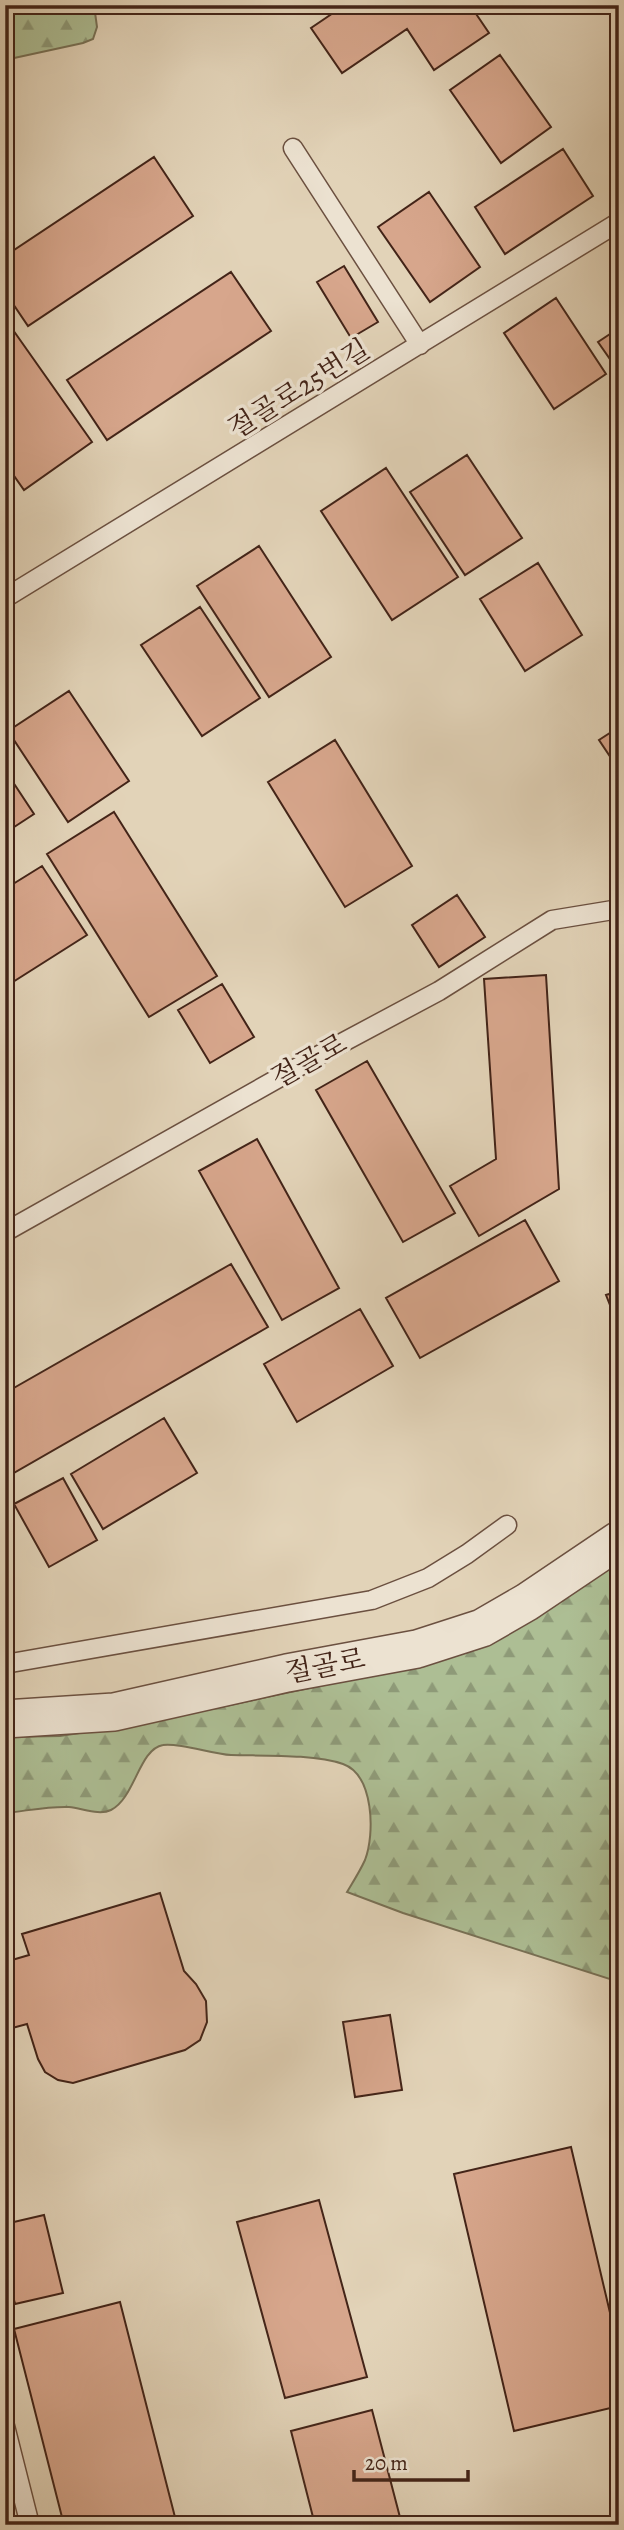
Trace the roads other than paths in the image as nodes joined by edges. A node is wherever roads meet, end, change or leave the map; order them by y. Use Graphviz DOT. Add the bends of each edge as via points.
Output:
graph roads {
  1 [pos="293,148"];
  2 [pos="619,222"];
  3 [pos="420,345"];
  4 [pos="5,598"];
  5 [pos="619,909"];
  6 [pos="5,1232"];
  7 [pos="507,1525"];
  8 [pos="619,1540"];
  9 [pos="5,1664"];
  10 [pos="5,1719"];
  11 [pos="5,2426"];
  12 [pos="30,2525"];
  1 -- 3 [label="lane"];
  2 -- 3 [label="lane, 절골로25번길"];
  3 -- 4 [label="lane, 절골로25번길"];
  5 -- 6 [label="lane, 절골로" via="552,920 439,991"];
  7 -- 9 [label="lane" via="428,1578 372,1600"];
  8 -- 10 [label="street, 절골로" via="482,1628 417,1649 114,1712"];
  11 -- 12 [label="lane"];
}
